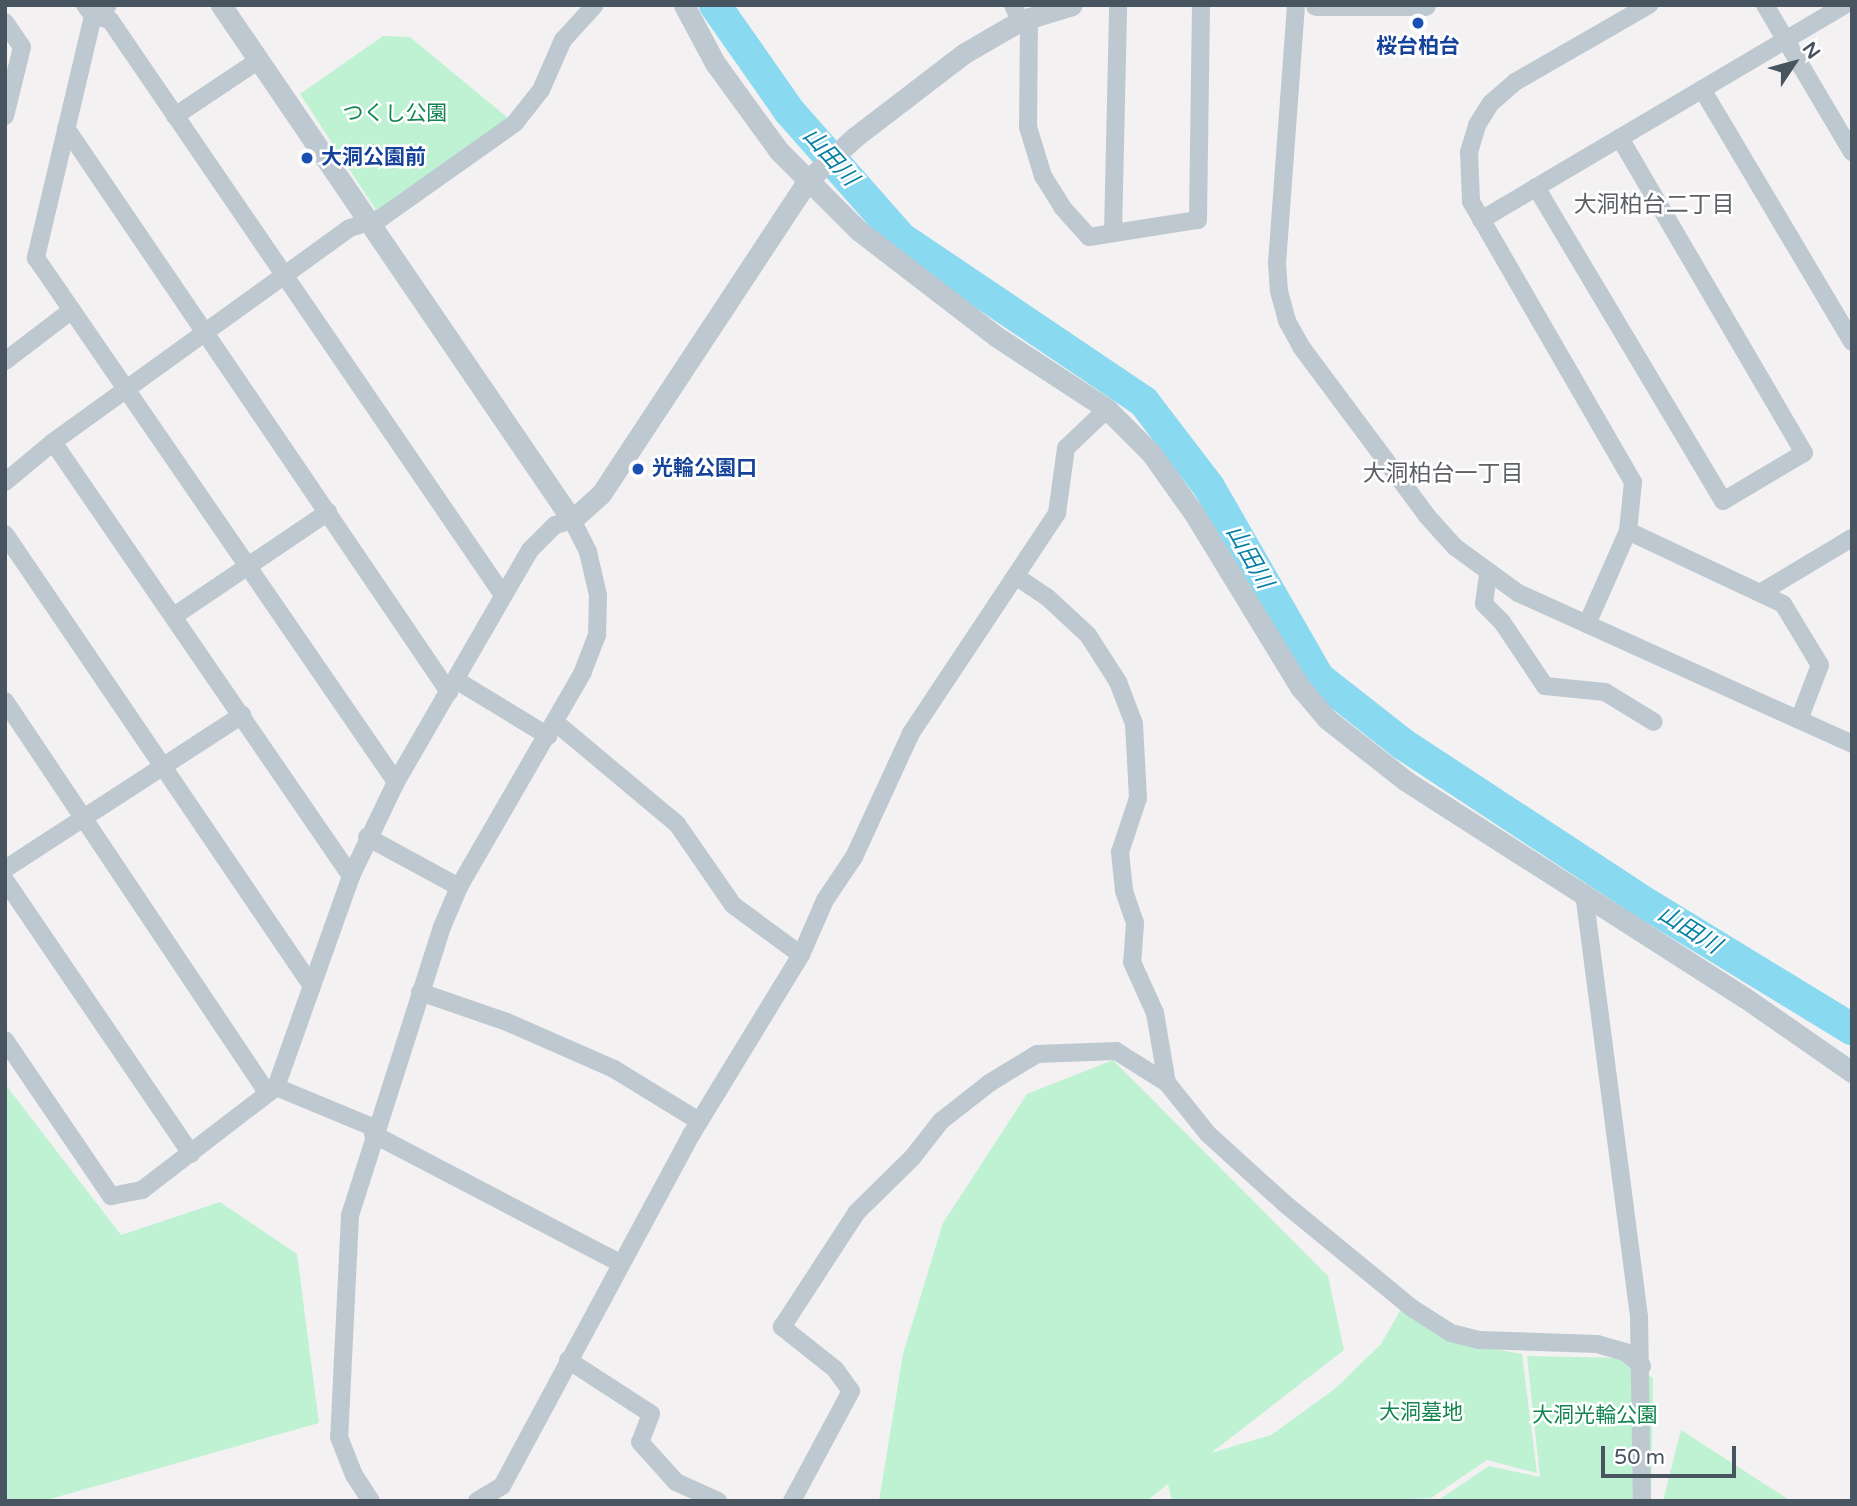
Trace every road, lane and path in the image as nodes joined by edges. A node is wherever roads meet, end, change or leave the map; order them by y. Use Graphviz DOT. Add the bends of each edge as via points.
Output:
graph roads {
  1 [pos="108,5"];
  2 [pos="221,5"];
  3 [pos="595,5"];
  4 [pos="684,5"];
  5 [pos="1072,5"];
  6 [pos="1118,5"];
  7 [pos="1201,5"];
  8 [pos="1296,5"];
  9 [pos="1316,5"];
  10 [pos="1425,5"];
  11 [pos="1649,5"];
  12 [pos="1765,5"];
  13 [pos="1844,5"];
  14 [pos="89,11"];
  15 [pos="1021,14"];
  16 [pos="5,22"];
  17 [pos="1785,40"];
  18 [pos="259,60"];
  19 [pos="1702,89"];
  20 [pos="5,116"];
  21 [pos="175,116"];
  22 [pos="66,128"];
  23 [pos="1620,138"];
  24 [pos="1852,152"];
  25 [pos="815,173"];
  26 [pos="1536,187"];
  27 [pos="1482,220"];
  28 [pos="368,222"];
  29 [pos="1113,233"];
  30 [pos="283,275"];
  31 [pos="72,310"];
  32 [pos="206,331"];
  33 [pos="1852,342"];
  34 [pos="5,361"];
  35 [pos="129,388"];
  36 [pos="1107,409"];
  37 [pos="53,442"];
  38 [pos="5,482"];
  39 [pos="328,512"];
  40 [pos="572,520"];
  41 [pos="1628,531"];
  42 [pos="5,534"];
  43 [pos="1852,538"];
  44 [pos="249,565"];
  45 [pos="1488,575"];
  46 [pos="1017,577"];
  47 [pos="1760,593"];
  48 [pos="503,595"];
  49 [pos="174,616"];
  50 [pos="1587,624"];
  51 [pos="452,686"];
  52 [pos="5,701"];
  53 [pos="242,715"];
  54 [pos="1799,720"];
  55 [pos="1654,722"];
  56 [pos="552,729"];
  57 [pos="1852,744"];
  58 [pos="163,766"];
  59 [pos="396,782"];
  60 [pos="84,818"];
  61 [pos="368,838"];
  62 [pos="5,869"];
  63 [pos="351,876"];
  64 [pos="5,880"];
  65 [pos="459,887"];
  66 [pos="1584,894"];
  67 [pos="801,955"];
  68 [pos="312,986"];
  69 [pos="420,992"];
  70 [pos="5,1040"];
  71 [pos="1852,1072"];
  72 [pos="1167,1083"];
  73 [pos="272,1090"];
  74 [pos="699,1121"];
  75 [pos="374,1131"];
  76 [pos="191,1154"];
  77 [pos="620,1263"];
  78 [pos="568,1360"];
  79 [pos="1642,1366"];
  80 [pos="371,1501"];
  81 [pos="477,1501"];
  82 [pos="718,1501"];
  83 [pos="792,1501"];
  84 [pos="1642,1501"];
  1 -- 14 [label="street"];
  2 -- 18 [label="street"];
  3 -- 28 [label="street" via="564,40 541,90 515,123 429,186"];
  4 -- 25 [label="street" via="715,63 779,151"];
  5 -- 15 [label="street"];
  6 -- 29 [label="street"];
  7 -- 29 [label="street" via="1198,220"];
  8 -- 45 [label="street" via="1277,262 1287,321 1427,516"];
  9 -- 10 [label="street"];
  11 -- 27 [label="street" via="1515,82 1491,103 1477,125 1469,152 1471,201"];
  12 -- 17 [label="street"];
  13 -- 17 [label="street"];
  14 -- 21 [label="street" via="110,20"];
  14 -- 22 [label="street"];
  15 -- 25 [label="street" via="855,137"];
  15 -- 29 [label="street" via="1028,127 1043,176 1089,237"];
  16 -- 20 [label="street" via="22,47"];
  17 -- 19 [label="street"];
  17 -- 24 [label="street"];
  18 -- 21 [label="street"];
  18 -- 28 [label="street"];
  19 -- 23 [label="street"];
  19 -- 33 [label="street"];
  21 -- 30 [label="street"];
  22 -- 31 [label="street" via="36,258"];
  22 -- 32 [label="street"];
  23 -- 26 [label="street"];
  23 -- 26 [label="street" via="1804,453 1723,501"];
  25 -- 36 [label="street" via="916,277"];
  25 -- 40 [label="street" via="601,494"];
  26 -- 27 [label="street"];
  27 -- 41 [label="street" via="1623,459 1633,482"];
  28 -- 30 [label="street" via="357,223"];
  28 -- 40 [label="street"];
  30 -- 32 [label="street"];
  30 -- 48 [label="street"];
  31 -- 34 [label="street"];
  31 -- 35 [label="street"];
  32 -- 35 [label="street"];
  32 -- 39 [label="street"];
  35 -- 37 [label="street"];
  35 -- 44 [label="street"];
  36 -- 46 [label="street" via="1066,448 1057,513"];
  36 -- 66 [label="street" via="1151,453 1195,515 1300,687 1327,719 1406,781"];
  37 -- 38 [label="street"];
  37 -- 49 [label="street"];
  39 -- 44 [label="street"];
  39 -- 51 [label="street"];
  40 -- 48 [label="street" via="555,525 530,550"];
  40 -- 56 [label="street" via="588,552 598,594 597,635"];
  41 -- 47 [label="street"];
  41 -- 50 [label="street"];
  42 -- 58 [label="street"];
  43 -- 47 [label="street"];
  44 -- 49 [label="street"];
  44 -- 59 [label="street"];
  45 -- 50 [label="street"];
  45 -- 55 [label="street" via="1484,604 1502,622 1545,687 1605,692"];
  46 -- 67 [label="street" via="911,733 854,857 825,900"];
  46 -- 72 [label="street" via="1088,635 1118,682 1134,724 1138,798 1120,852 1124,891 1135,923 1132,962 1156,1013"];
  47 -- 54 [label="street" via="1783,604 1820,665"];
  48 -- 51 [label="street"];
  49 -- 53 [label="street"];
  50 -- 54 [label="street"];
  51 -- 56 [label="street"];
  51 -- 59 [label="street"];
  52 -- 60 [label="street"];
  53 -- 58 [label="street"];
  53 -- 63 [label="street"];
  54 -- 57 [label="street"];
  56 -- 65 [label="street"];
  56 -- 67 [label="street" via="677,824 733,905"];
  58 -- 60 [label="street"];
  58 -- 68 [label="street"];
  59 -- 61 [label="street"];
  60 -- 62 [label="street"];
  60 -- 73 [label="street"];
  61 -- 63 [label="street"];
  61 -- 65 [label="street"];
  63 -- 68 [label="street"];
  64 -- 76 [label="street"];
  65 -- 69 [label="street"];
  66 -- 71 [label="street"];
  66 -- 79 [label="street"];
  67 -- 74 [label="street"];
  68 -- 73 [label="street"];
  69 -- 74 [label="street" via="508,1022 614,1069"];
  69 -- 75 [label="street"];
  70 -- 76 [label="street" via="111,1196 142,1190"];
  72 -- 79 [label="street" via="1208,1134 1284,1203 1451,1333 1479,1340 1597,1344 1625,1352"];
  72 -- 83 [label="street" via="1116,1051 1037,1054 941,1121 912,1158 857,1212 782,1327 835,1369 851,1391"];
  73 -- 75 [label="street"];
  73 -- 76 [label="street"];
  74 -- 77 [label="street"];
  75 -- 77 [label="street"];
  75 -- 80 [label="street" via="350,1216 339,1437 354,1475"];
  77 -- 78 [label="street"];
  78 -- 81 [label="street" via="502,1486"];
  78 -- 82 [label="street" via="651,1414 640,1442 676,1482"];
  79 -- 84 [label="street"];
}
